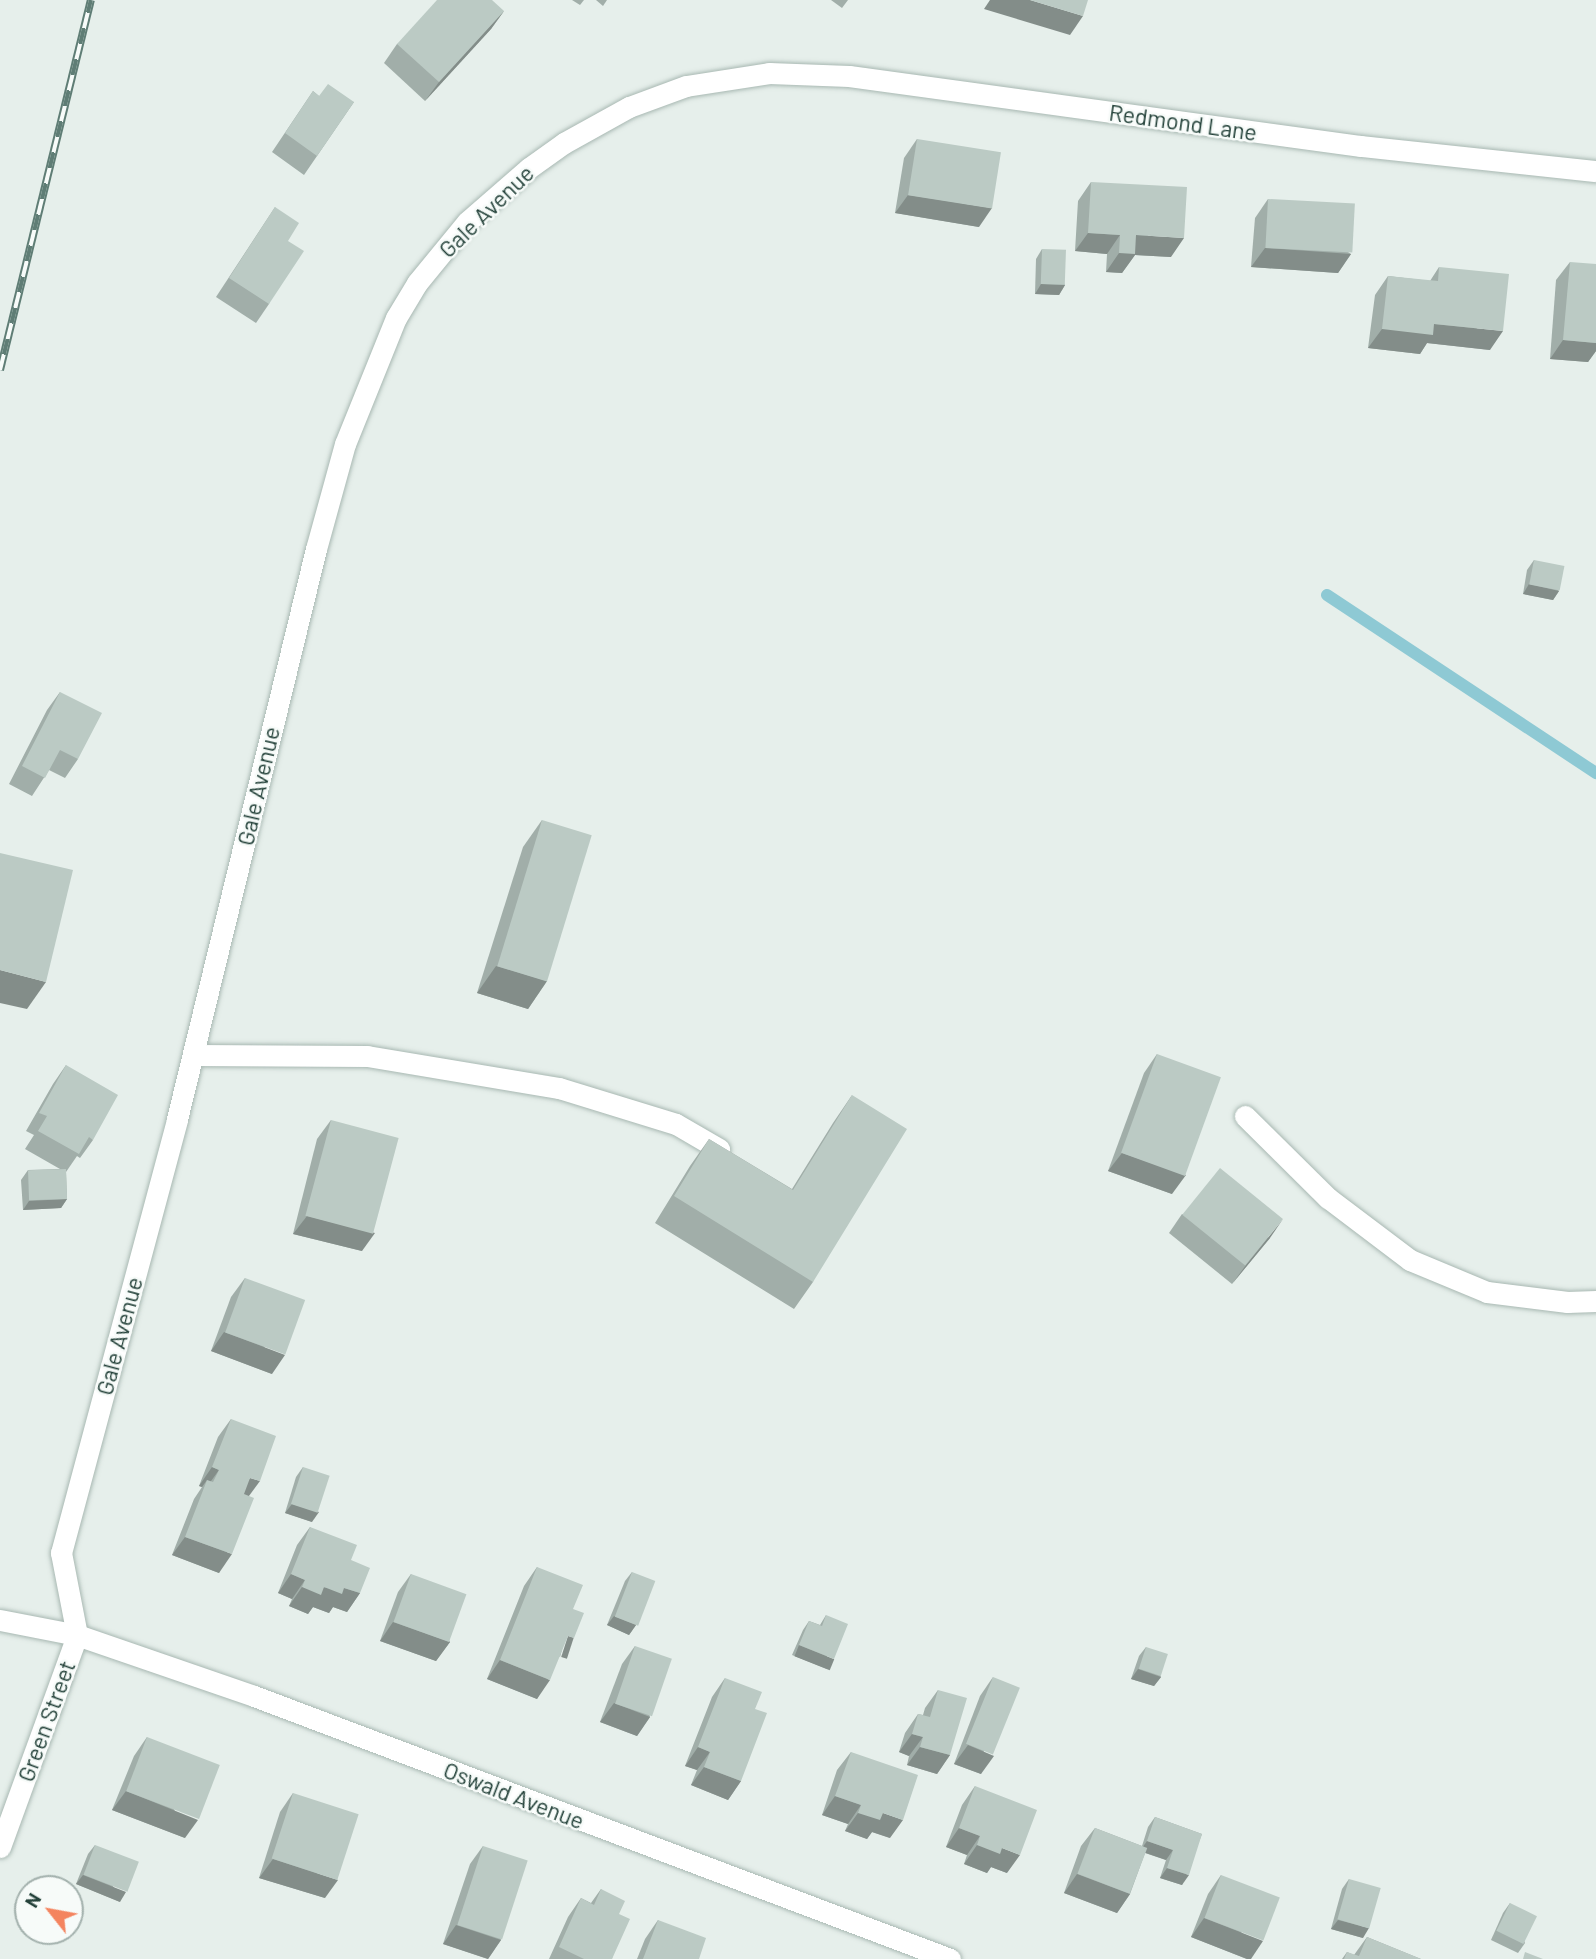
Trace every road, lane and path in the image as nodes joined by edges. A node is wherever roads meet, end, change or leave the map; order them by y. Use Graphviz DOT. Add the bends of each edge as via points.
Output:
graph roads {
  1 [pos="769,73"];
  2 [pos="1596,171"];
  3 [pos="194,1055"];
  4 [pos="1245,1116"];
  5 [pos="719,1149"];
  6 [pos="1596,1301"];
  7 [pos="0,1620"];
  8 [pos="77,1635"];
  9 [pos="0,1847"];
  10 [pos="950,1959"];
  1 -- 2 [label="street, Redmond Lane" via="849,76 1361,146"];
  1 -- 3 [label="street, Gale Avenue" via="713,80 657,96 564,143 467,222 417,283 396,318 345,444 316,549"];
  3 -- 5 [label="street" via="366,1056 559,1088 676,1124"];
  3 -- 8 [label="street, Gale Avenue" via="61,1553"];
  4 -- 6 [label="street" via="1328,1198 1410,1260 1487,1292"];
  7 -- 8 [label="street"];
  8 -- 9 [label="street, Green Street"];
  8 -- 10 [label="street, Oswald Avenue" via="340,1728"];
}
